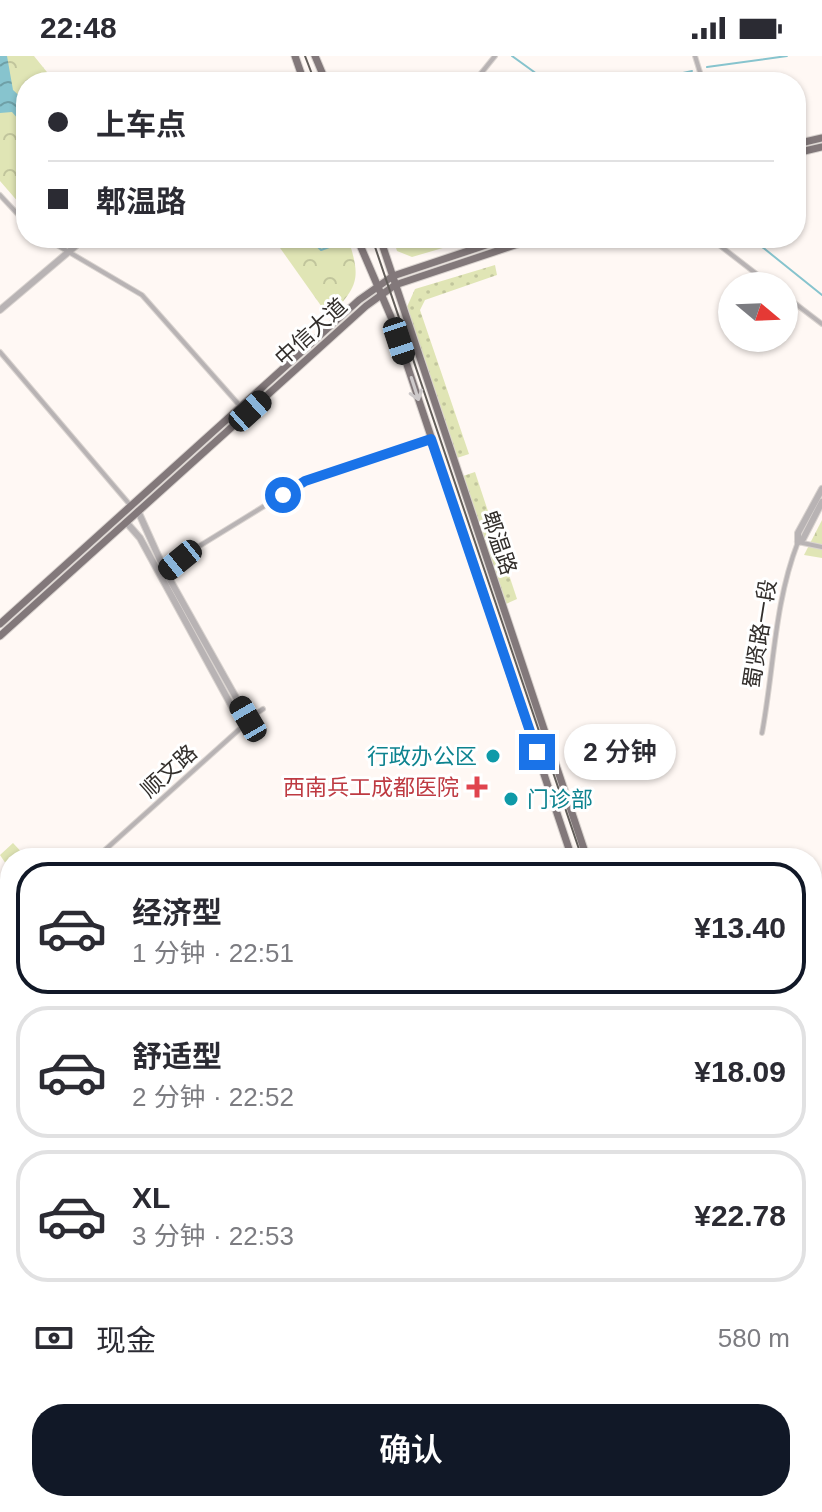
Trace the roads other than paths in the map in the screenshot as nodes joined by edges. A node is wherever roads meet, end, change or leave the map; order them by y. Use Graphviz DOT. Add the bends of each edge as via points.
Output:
graph roads {
  1 [pos="0,195"];
  2 [pos="16,212"];
  3 [pos="60,248"];
  4 [pos="71,248"];
  5 [pos="361,248"];
  6 [pos="383,248"];
  7 [pos="477,248"];
  8 [pos="506,248"];
  9 [pos="723,248"];
  10 [pos="66,252"];
  11 [pos="754,272"];
  12 [pos="393,276"];
  13 [pos="395,285"];
  14 [pos="377,287"];
  15 [pos="381,295"];
  16 [pos="798,306"];
  17 [pos="0,310"];
  18 [pos="822,324"];
  19 [pos="0,352"];
  20 [pos="241,407"];
  21 [pos="431,439"];
  22 [pos="822,489"];
  23 [pos="822,502"];
  24 [pos="135,508"];
  25 [pos="126,522"];
  26 [pos="798,542"];
  27 [pos="822,547"];
  28 [pos="165,571"];
  29 [pos="0,624"];
  30 [pos="0,636"];
  31 [pos="263,709"];
  32 [pos="248,719"];
  33 [pos="243,727"];
  34 [pos="762,733"];
  35 [pos="107,848"];
  36 [pos="569,848"];
  37 [pos="584,848"];
  1 -- 2 [label="street"];
  3 -- 10 [label="street"];
  4 -- 10 [label="street"];
  5 -- 14 [label="main road, 郫温路"];
  6 -- 12 [label="main road, 郫温路"];
  7 -- 12 [label="main road, 中信大道"];
  8 -- 13 [label="main road, 中信大道"];
  9 -- 11 [label="street"];
  10 -- 17 [label="street"];
  10 -- 20 [label="street" via="142,295"];
  12 -- 13 [label="main road, 郫温路"];
  12 -- 14 [label="main road, 中信大道"];
  13 -- 15 [label="main road, 中信大道"];
  13 -- 37 [label="main road, 郫温路"];
  14 -- 15 [label="main road, 郫温路"];
  14 -- 20 [label="main road, 中信大道"];
  15 -- 21 [label="main road, 郫温路, one-way"];
  15 -- 24 [label="main road, 中信大道"];
  16 -- 18 [label="street"];
  19 -- 24 [label="street"];
  20 -- 24 [label="main road, 中信大道"];
  21 -- 28 [label="street" via="305,481"];
  21 -- 36 [label="main road, 郫温路"];
  22 -- 26 [label="street, 蜀贤路一段"];
  23 -- 26 [label="street, 蜀贤路一段"];
  24 -- 25 [label="main road, 中信大道"];
  24 -- 28 [label="street"];
  24 -- 29 [label="main road, 中信大道"];
  25 -- 30 [label="main road, 中信大道"];
  25 -- 33 [label="street" via="140,538"];
  26 -- 27 [label="street"];
  26 -- 34 [label="street, 蜀贤路一段" via="771,648"];
  28 -- 32 [label="street"];
  31 -- 32 [label="street, 顺文路"];
  32 -- 33 [label="street, 顺文路"];
  33 -- 35 [label="street, 顺文路"];
}
